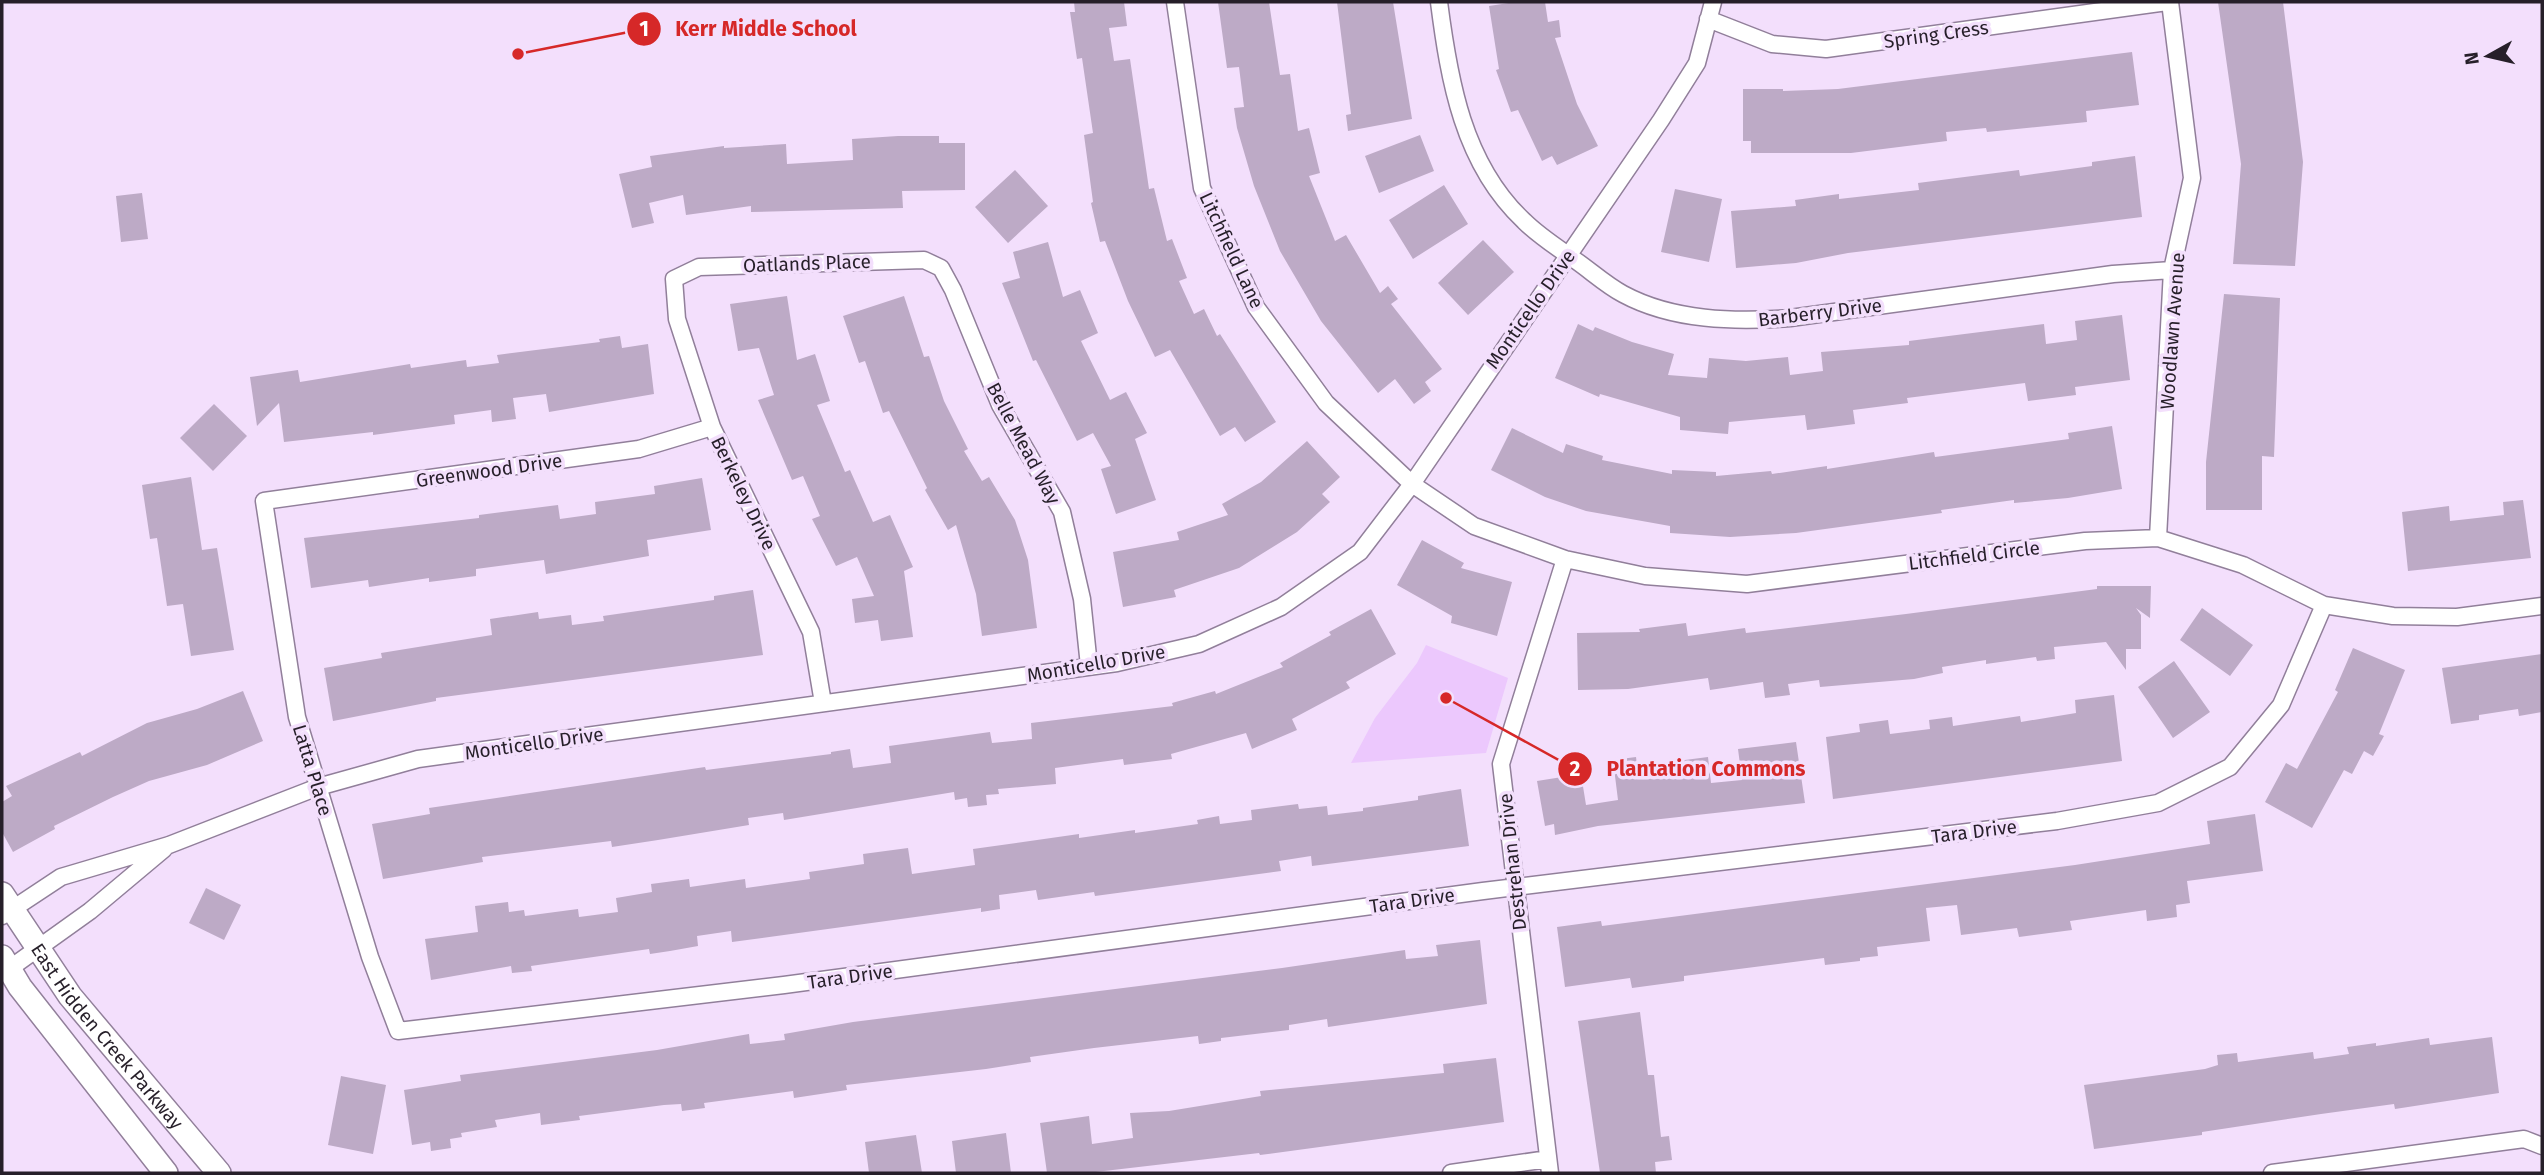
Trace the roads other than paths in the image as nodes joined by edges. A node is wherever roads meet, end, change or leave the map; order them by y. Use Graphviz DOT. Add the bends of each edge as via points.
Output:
graph roads {
  1 [pos="1175,2"];
  2 [pos="1439,2"];
  3 [pos="1713,2"];
  4 [pos="2169,2"];
  5 [pos="1708,19"];
  6 [pos="1568,255"];
  7 [pos="940,268"];
  8 [pos="2172,271"];
  9 [pos="674,279"];
  10 [pos="712,427"];
  11 [pos="1412,484"];
  12 [pos="264,501"];
  13 [pos="2158,538"];
  14 [pos="1565,559"];
  15 [pos="2324,605"];
  16 [pos="2542,606"];
  17 [pos="1089,666"];
  18 [pos="823,703"];
  19 [pos="318,787"];
  20 [pos="169,845"];
  21 [pos="1515,887"];
  22 [pos="5,906"];
  23 [pos="38,948"];
  24 [pos="5,963"];
  25 [pos="398,1031"];
  26 [pos="2542,1146"];
  27 [pos="1549,1166"];
  28 [pos="166,1173"];
  29 [pos="219,1173"];
  30 [pos="1451,1173"];
  31 [pos="2272,1173"];
  1 -- 11 [label="street, Litchfield Lane" via="1202,188 1256,307 1326,403"];
  2 -- 6 [label="street, Barberry Drive" via="1456,103 1486,171 1525,223"];
  3 -- 5 [label="street, Monticello Drive"];
  4 -- 5 [label="street, Spring Cress" via="1826,49 1772,44"];
  4 -- 8 [label="street, Woodlawn Avenue" via="2192,170"];
  5 -- 6 [label="street, Monticello Drive" via="1696,63"];
  6 -- 8 [label="street, Barberry Drive" via="1622,293 1651,306 1749,321 2113,274"];
  6 -- 11 [label="street, Monticello Drive"];
  7 -- 9 [label="street, Oatlands Place" via="924,260 793,262 699,267"];
  7 -- 17 [label="street, Belle Mead Way" via="1000,405 1062,512 1082,598"];
  8 -- 13 [label="street, Woodlawn Avenue"];
  9 -- 10 [label="street, Berkeley Drive" via="677,319"];
  10 -- 12 [label="street, Greenwood Drive" via="639,449"];
  10 -- 18 [label="street, Berkeley Drive" via="811,632"];
  11 -- 14 [label="street, Litchfield Circle" via="1474,526"];
  11 -- 17 [label="street, Monticello Drive" via="1360,552 1281,607 1199,644"];
  12 -- 19 [label="street, Latta Place" via="297,717"];
  13 -- 14 [label="street, Litchfield Circle" via="2085,541 1747,584 1645,576"];
  13 -- 15 [label="street, Litchfield Circle" via="2243,565"];
  14 -- 21 [label="street, Destrehan Drive" via="1501,764"];
  15 -- 16 [label="street, Litchfield Circle" via="2393,617"];
  15 -- 21 [label="street, Tara Drive" via="2281,705 2230,767 2158,803 2057,821"];
  17 -- 18 [label="street, Monticello Drive"];
  18 -- 19 [label="street, Monticello Drive" via="418,759"];
  19 -- 20 [label="street, Monticello Drive"];
  19 -- 25 [label="street, Latta Place" via="370,957"];
  20 -- 22 [label="street, Monticello Drive" via="61,877"];
  20 -- 23 [label="street, Monticello Drive"];
  21 -- 25 [label="street, Tara Drive" via="798,983"];
  21 -- 27 [label="street, Destrehan Drive"];
  22 -- 23 [label="main road, East Hidden Creek Parkway"];
  23 -- 24 [label="street, Monticello Drive"];
  23 -- 29 [label="main road, East Hidden Creek Parkway" via="70,996"];
  24 -- 28 [label="main road, East Hidden Creek Parkway"];
  26 -- 31 [label="street" via="2524,1139"];
  27 -- 30 [label="street"];
}
